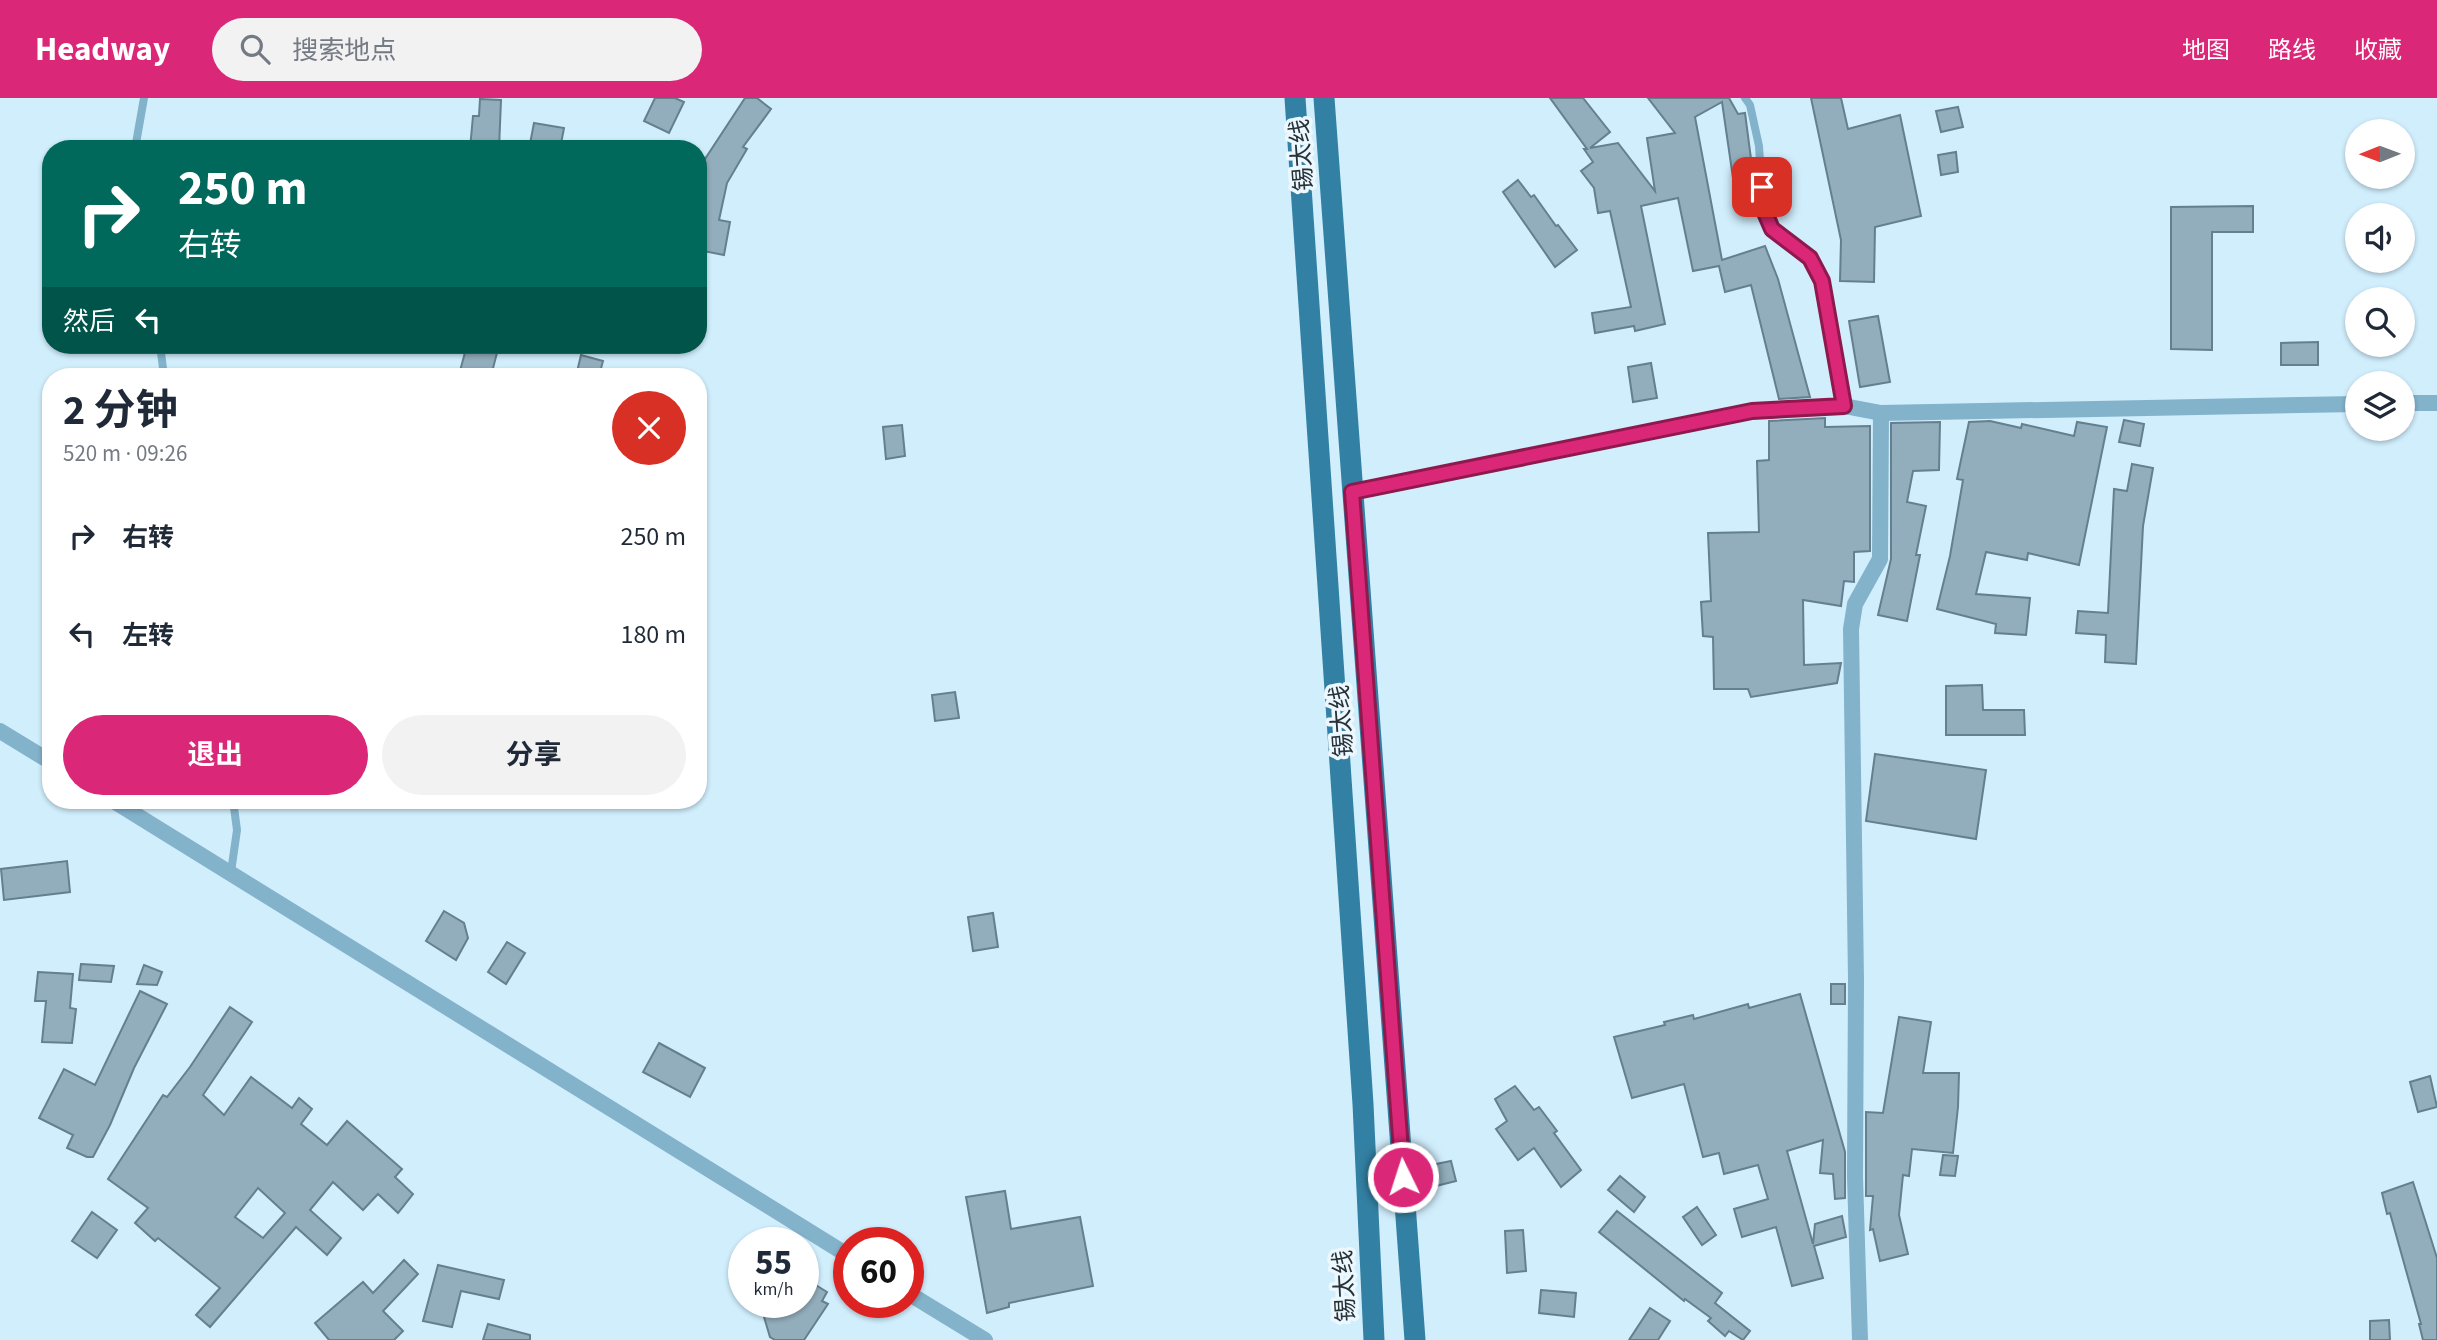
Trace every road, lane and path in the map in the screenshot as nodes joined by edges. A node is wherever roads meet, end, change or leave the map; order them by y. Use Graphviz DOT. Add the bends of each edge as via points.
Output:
graph roads {
  1 [pos="144,98"];
  2 [pos="1295,98"];
  3 [pos="1324,98"];
  4 [pos="1745,98"];
  5 [pos="137,140"];
  6 [pos="2437,403"];
  7 [pos="2345,404"];
  8 [pos="2415,404"];
  9 [pos="1844,406"];
  10 [pos="1881,413"];
  11 [pos="1352,492"];
  12 [pos="0,731"];
  13 [pos="42,757"];
  14 [pos="127,809"];
  15 [pos="234,809"];
  16 [pos="231,872"];
  17 [pos="833,1246"];
  18 [pos="924,1303"];
  19 [pos="985,1340"];
  20 [pos="1374,1340"];
  21 [pos="1415,1340"];
  22 [pos="1860,1340"];
  1 -- 5 [label="lane"];
  2 -- 20 [label="main road, 锡太线" via="1363,1104"];
  3 -- 11 [label="main road, 锡太线"];
  4 -- 9 [label="lane" via="1759,146 1763,208 1772,229 1810,258 1822,281"];
  6 -- 8 [label="street"];
  7 -- 10 [label="street"];
  9 -- 10 [label="street"];
  9 -- 11 [label="street" via="1752,411"];
  10 -- 22 [label="street" via="1880,559 1855,604 1851,629"];
  11 -- 21 [label="main road, 锡太线"];
  12 -- 13 [label="street"];
  14 -- 16 [label="street"];
  15 -- 16 [label="lane" via="237,830"];
  16 -- 17 [label="street"];
  18 -- 19 [label="street"];
}
